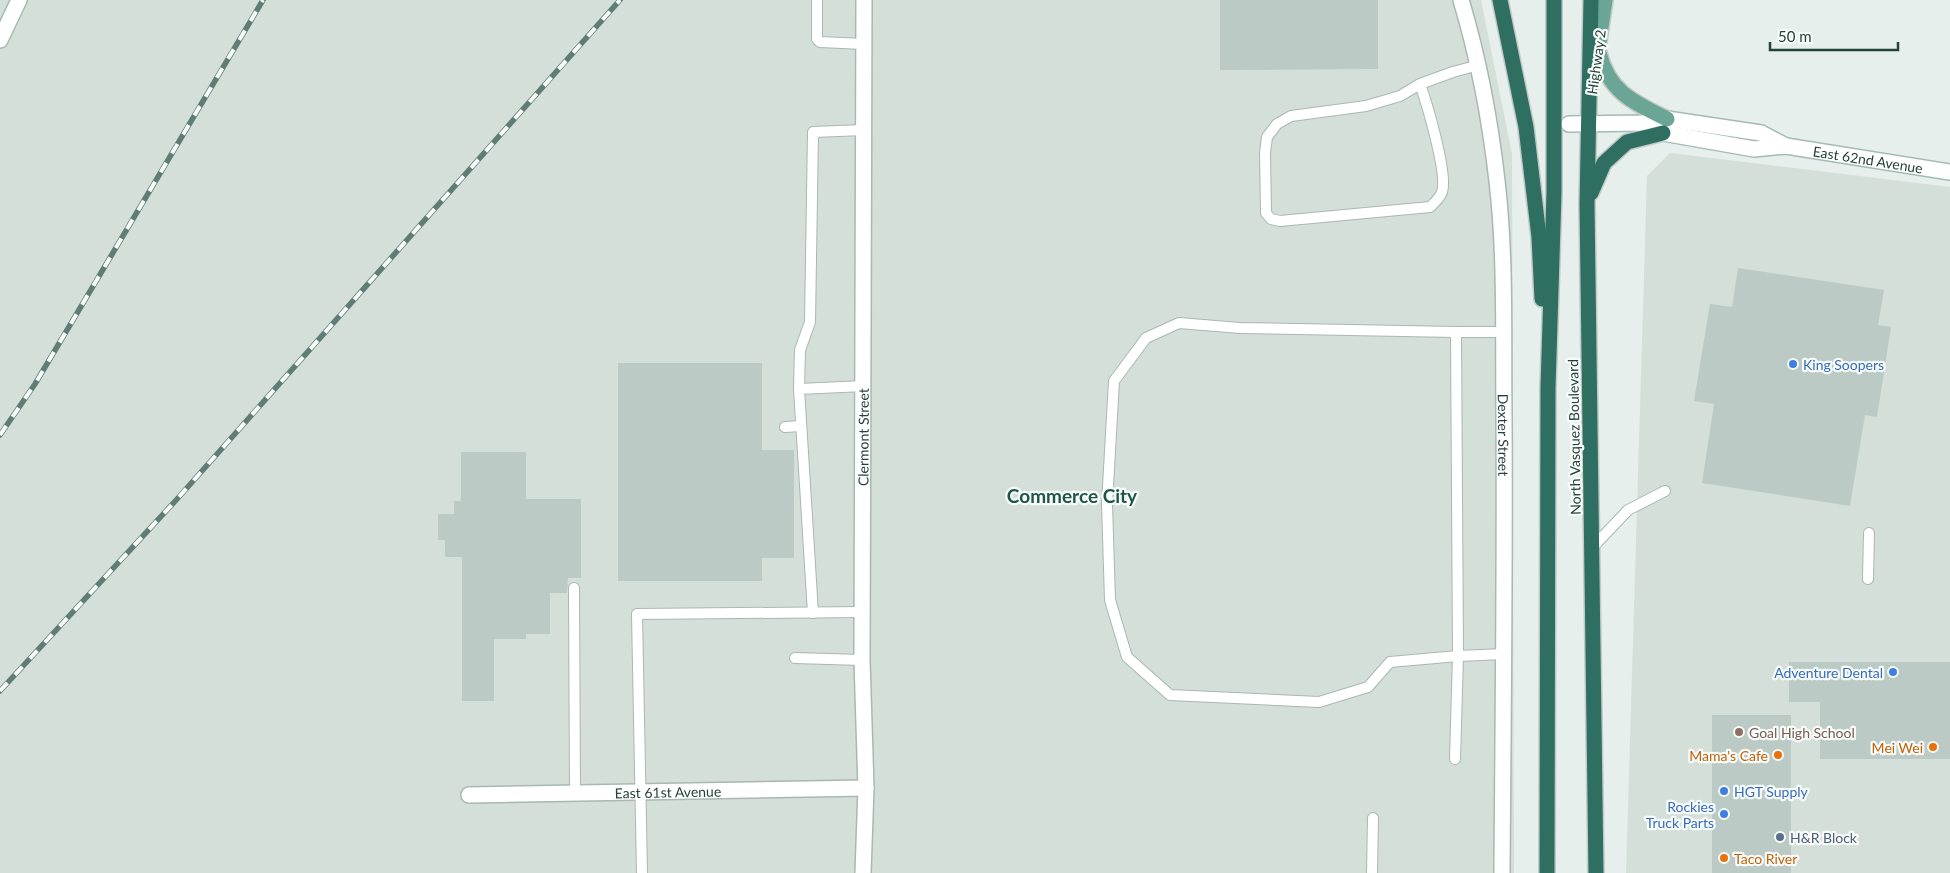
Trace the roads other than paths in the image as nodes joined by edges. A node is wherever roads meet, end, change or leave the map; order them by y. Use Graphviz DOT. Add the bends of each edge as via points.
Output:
graph roads {
  1 [pos="19,0"];
  2 [pos="817,0"];
  3 [pos="864,0"];
  4 [pos="1461,0"];
  5 [pos="1500,0"];
  6 [pos="1554,0"];
  7 [pos="1591,0"];
  8 [pos="1605,0"];
  9 [pos="0,40"];
  10 [pos="864,44"];
  11 [pos="1598,47"];
  12 [pos="1479,65"];
  13 [pos="1420,84"];
  14 [pos="1569,124"];
  15 [pos="1588,124"];
  16 [pos="1665,126"];
  17 [pos="864,130"];
  18 [pos="1950,172"];
  19 [pos="1587,204"];
  20 [pos="1456,332"];
  21 [pos="1503,332"];
  22 [pos="864,386"];
  23 [pos="1548,388"];
  24 [pos="799,389"];
  25 [pos="801,426"];
  26 [pos="785,427"];
  27 [pos="1665,491"];
  28 [pos="1869,533"];
  29 [pos="1592,549"];
  30 [pos="1868,579"];
  31 [pos="574,588"];
  32 [pos="862,612"];
  33 [pos="813,613"];
  34 [pos="1504,654"];
  35 [pos="1458,656"];
  36 [pos="794,658"];
  37 [pos="862,660"];
  38 [pos="1455,759"];
  39 [pos="866,788"];
  40 [pos="641,792"];
  41 [pos="574,793"];
  42 [pos="469,795"];
  43 [pos="1373,818"];
  44 [pos="642,873"];
  45 [pos="863,873"];
  46 [pos="1372,873"];
  47 [pos="1502,873"];
  48 [pos="1547,873"];
  49 [pos="1596,873"];
  1 -- 9 [label="street"];
  2 -- 10 [label="lane" via="816,39 820,42"];
  3 -- 10 [label="street, Clermont Street"];
  4 -- 12 [label="street, Dexter Street"];
  5 -- 23 [label="highway" via="1532,168"];
  6 -- 23 [label="highway, North Vasquez Boulevard" via="1554,192"];
  7 -- 15 [label="highway, North Vasquez Boulevard"];
  8 -- 11 [label="main road, Highway 2"];
  10 -- 17 [label="street, Clermont Street"];
  11 -- 15 [label="main road, Highway 2"];
  11 -- 16 [label="main road" via="1604,70 1614,86"];
  12 -- 13 [label="lane"];
  12 -- 21 [label="street, Dexter Street" via="1498,183"];
  13 -- 13 [label="lane" via="1400,96 1366,106 1291,116 1278,124 1267,138 1265,153 1266,213 1271,219 1280,221 1430,207 1436,202 1442,192 1443,181 1434,131"];
  14 -- 15 [label="street, East 62nd Avenue"];
  15 -- 16 [label="street, East 62nd Avenue"];
  15 -- 19 [label="highway, North Vasquez Boulevard"];
  16 -- 18 [label="street, East 62nd Avenue" via="1754,149 1786,146"];
  16 -- 19 [label="highway" via="1627,142 1604,164"];
  17 -- 22 [label="street, Clermont Street"];
  17 -- 24 [label="lane" via="813,132 810,322 800,350"];
  19 -- 29 [label="highway, North Vasquez Boulevard"];
  20 -- 21 [label="lane"];
  20 -- 35 [label="lane"];
  20 -- 35 [label="lane" via="1179,324 1146,338 1114,381 1107,504 1110,600 1127,657 1170,694 1319,702 1368,688 1390,662"];
  21 -- 34 [label="street, Dexter Street"];
  22 -- 24 [label="lane"];
  22 -- 32 [label="street, Clermont Street"];
  23 -- 48 [label="highway, North Vasquez Boulevard"];
  24 -- 25 [label="lane"];
  25 -- 26 [label="lane"];
  25 -- 33 [label="lane"];
  27 -- 29 [label="lane" via="1628,510"];
  28 -- 30 [label="lane"];
  29 -- 49 [label="highway, North Vasquez Boulevard"];
  31 -- 41 [label="lane"];
  32 -- 33 [label="lane"];
  32 -- 37 [label="street, Clermont Street"];
  33 -- 40 [label="lane" via="637,614"];
  34 -- 35 [label="lane"];
  34 -- 47 [label="street, Dexter Street"];
  35 -- 38 [label="lane"];
  36 -- 37 [label="lane"];
  37 -- 39 [label="street, Clermont Street"];
  39 -- 40 [label="street, East 61st Avenue"];
  39 -- 45 [label="street, Clermont Street"];
  40 -- 41 [label="street, East 61st Avenue"];
  40 -- 44 [label="lane"];
  41 -- 42 [label="street, East 61st Avenue"];
  43 -- 46 [label="lane"];
}
